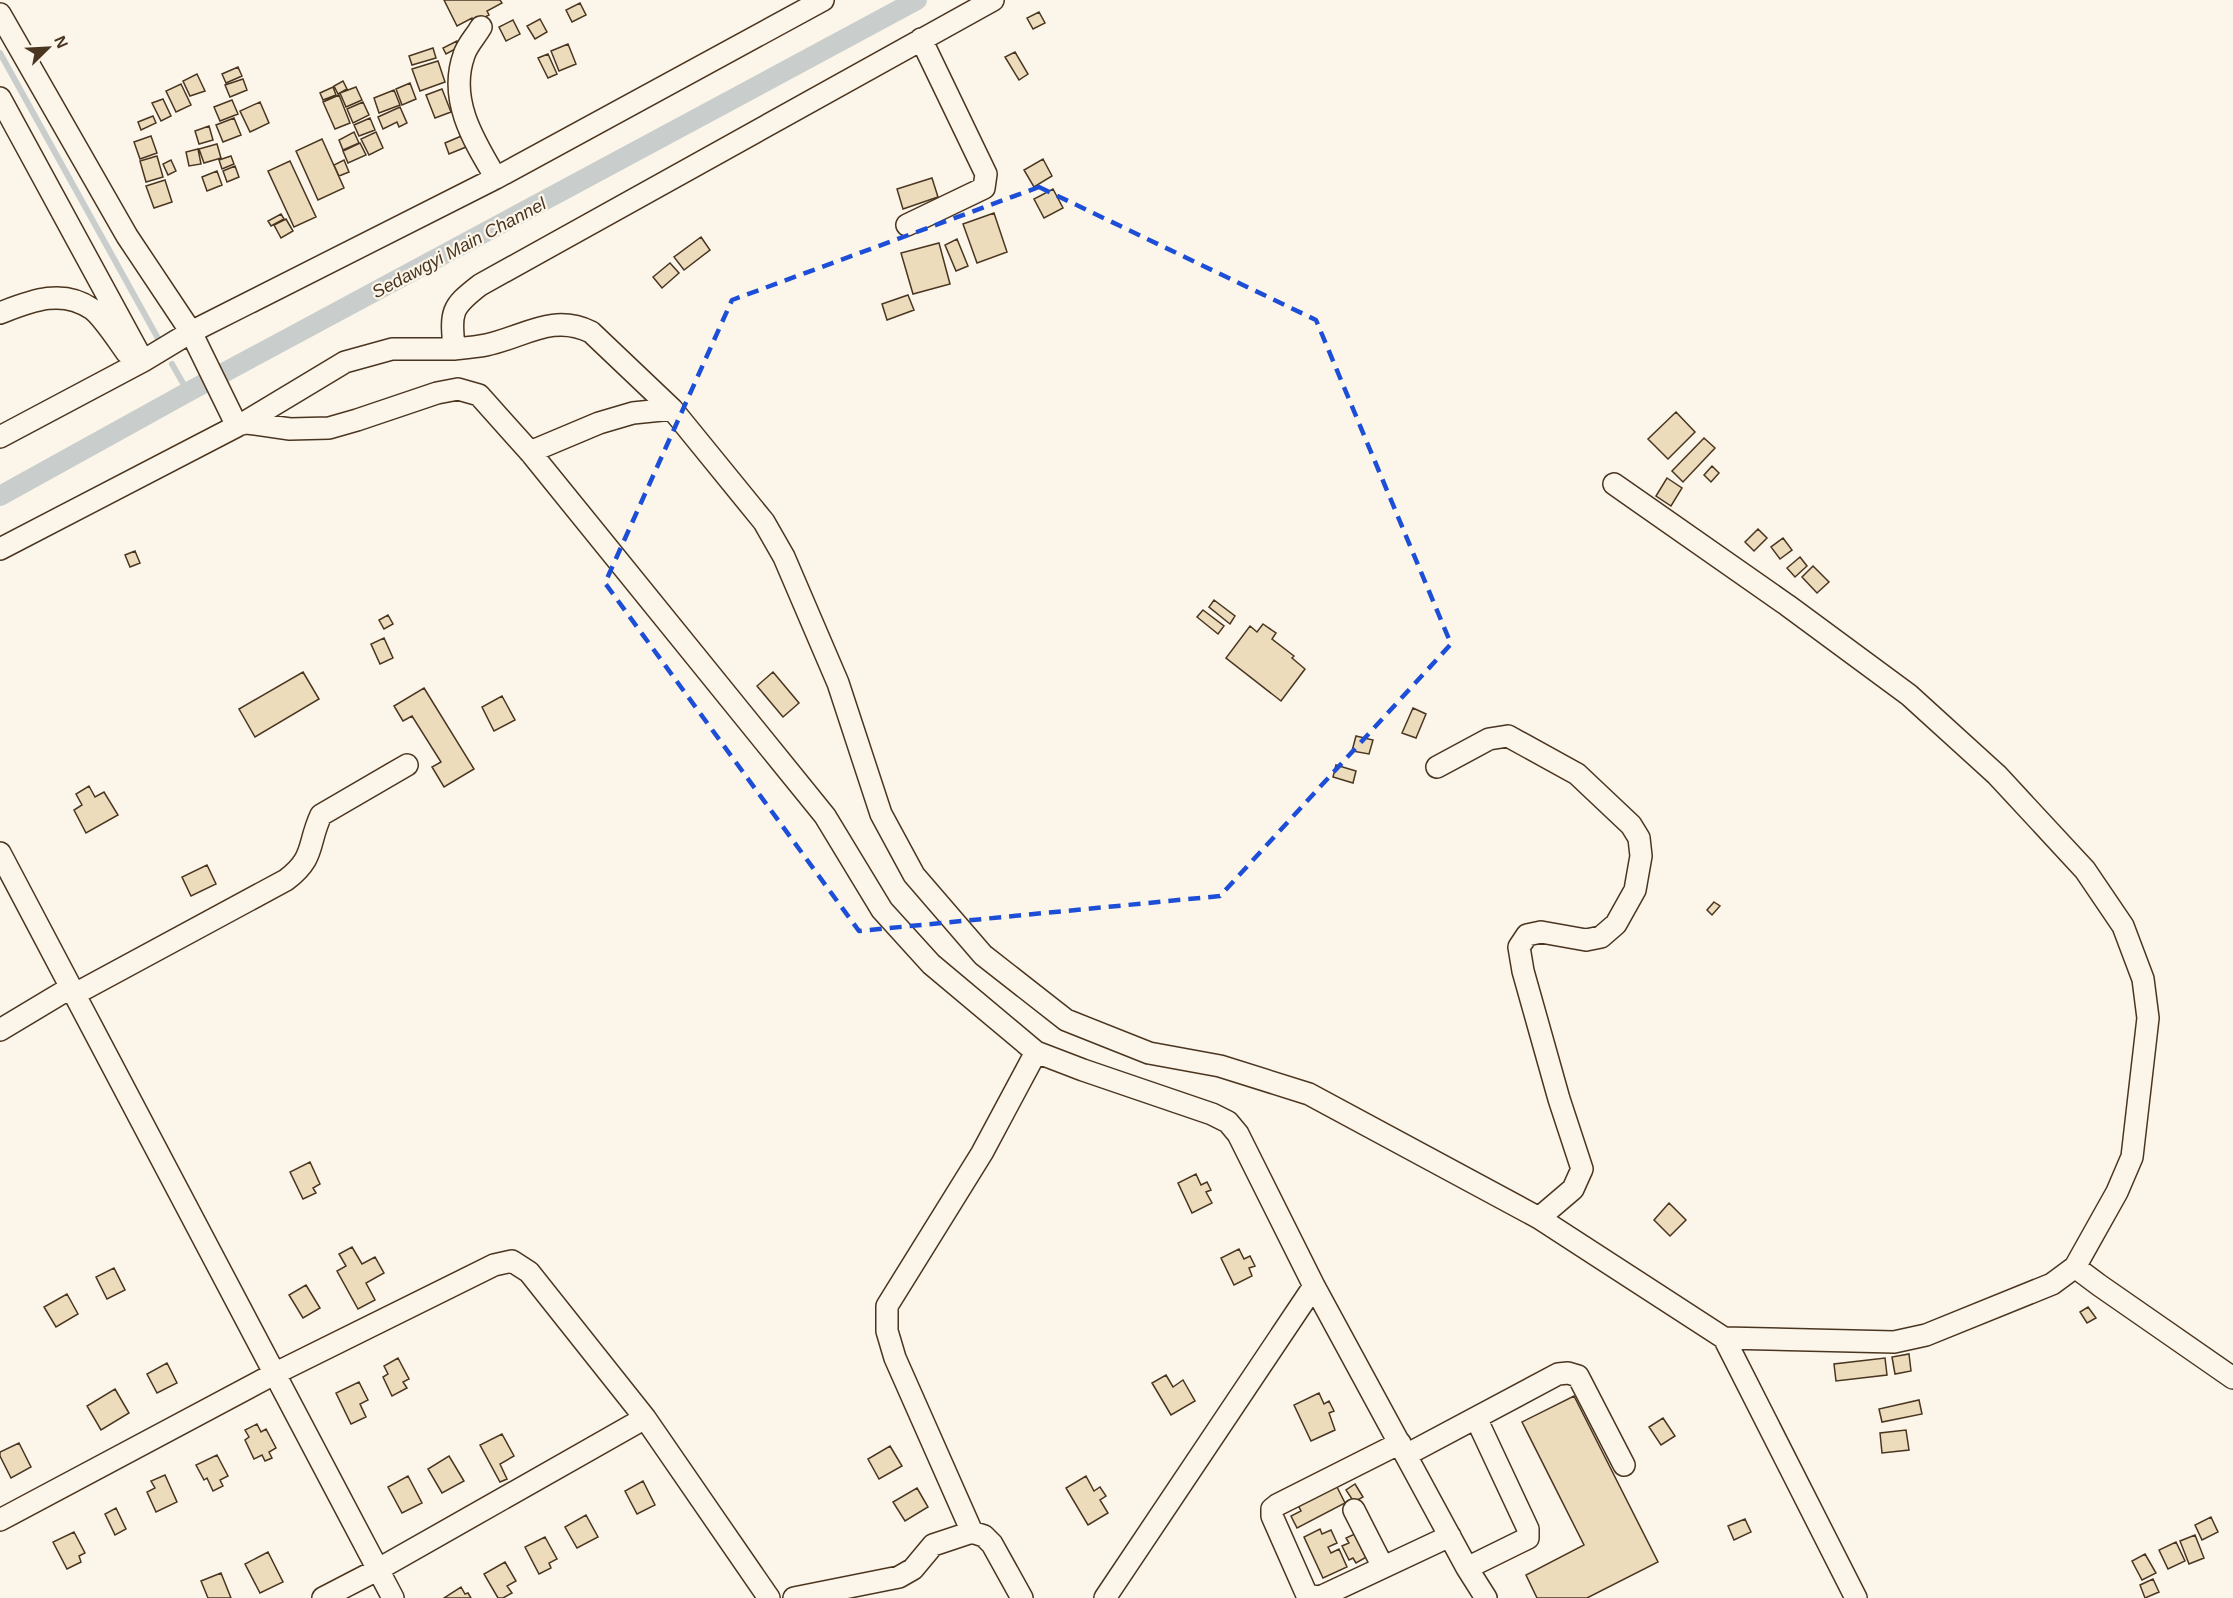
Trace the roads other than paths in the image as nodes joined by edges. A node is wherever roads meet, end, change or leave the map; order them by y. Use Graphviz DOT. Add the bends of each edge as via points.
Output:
graph roads {
  1 [pos="823,0"];
  2 [pos="993,0"];
  3 [pos="0,14"];
  4 [pos="482,27"];
  5 [pos="921,39"];
  6 [pos="0,98"];
  7 [pos="496,178"];
  8 [pos="907,225"];
  9 [pos="0,313"];
  10 [pos="194,339"];
  11 [pos="454,349"];
  12 [pos="140,363"];
  13 [pos="672,409"];
  14 [pos="242,424"];
  15 [pos="0,436"];
  16 [pos="530,452"];
  17 [pos="1614,484"];
  18 [pos="0,549"];
  19 [pos="407,765"];
  20 [pos="1437,767"];
  21 [pos="0,853"];
  22 [pos="73,991"];
  23 [pos="0,1030"];
  24 [pos="1036,1052"];
  25 [pos="1539,1218"];
  26 [pos="2075,1266"];
  27 [pos="1314,1286"];
  28 [pos="1724,1338"];
  29 [pos="274,1374"];
  30 [pos="2233,1378"];
  31 [pos="645,1418"];
  32 [pos="1476,1418"];
  33 [pos="1403,1449"];
  34 [pos="1624,1465"];
  35 [pos="1354,1510"];
  36 [pos="0,1520"];
  37 [pos="972,1532"];
  38 [pos="1449,1536"];
  39 [pos="1383,1567"];
  40 [pos="1467,1568"];
  41 [pos="377,1570"];
  42 [pos="323,1598"];
  43 [pos="393,1598"];
  44 [pos="769,1598"];
  45 [pos="794,1598"];
  46 [pos="1022,1598"];
  47 [pos="1105,1598"];
  48 [pos="1486,1598"];
  49 [pos="1856,1598"];
  1 -- 7 [label="street"];
  2 -- 5 [label="street"];
  3 -- 10 [label="street" via="127,236"];
  4 -- 7 [label="street" via="464,54 459,80 462,112 470,135"];
  5 -- 8 [label="street" via="986,181 984,188"];
  5 -- 11 [label="street" via="480,285 462,299 451,318"];
  6 -- 12 [label="street"];
  7 -- 10 [label="street"];
  9 -- 12 [label="street" via="34,300 64,297 93,310"];
  10 -- 12 [label="street"];
  10 -- 14 [label="street" via="228,407"];
  11 -- 13 [label="street" via="488,345 550,324 577,325 591,332"];
  11 -- 14 [label="street" via="392,349 345,362"];
  12 -- 15 [label="street"];
  13 -- 16 [label="street" via="633,413 599,423"];
  13 -- 25 [label="street" via="764,522 784,557 838,683 882,814 914,875 983,955 1066,1020 1149,1053 1220,1066 1309,1094"];
  14 -- 16 [label="street" via="329,428 458,388 479,395"];
  14 -- 18 [label="street"];
  16 -- 24 [label="street" via="825,816 882,910 931,964"];
  17 -- 26 [label="street" via="1909,695 1997,775 2037,818 2085,870 2123,926 2143,979 2148,1018 2132,1157"];
  19 -- 22 [label="street" via="321,815 309,857 286,880"];
  20 -- 25 [label="street" via="1490,739 1508,736 1577,774 1631,825 1639,838 1641,856 1635,890 1617,924 1601,937 1586,940 1541,932 1527,935 1519,947 1558,1099 1582,1169 1573,1189"];
  21 -- 22 [label="street"];
  22 -- 23 [label="street"];
  22 -- 29 [label="street"];
  24 -- 27 [label="street" via="1228,1122 1238,1134"];
  24 -- 37 [label="street" via="982,1153 887,1306 887,1331 896,1358"];
  25 -- 28 [label="street"];
  26 -- 28 [label="street" via="2052,1284 1926,1335 1894,1342"];
  26 -- 30 [label="street"];
  27 -- 33 [label="street"];
  27 -- 47 [label="street"];
  28 -- 49 [label="street"];
  29 -- 31 [label="street" via="494,1265 512,1261 529,1272"];
  29 -- 36 [label="street"];
  29 -- 41 [label="street"];
  31 -- 41 [label="street"];
  31 -- 44 [label="street"];
  32 -- 33 [label="street"];
  32 -- 34 [label="street" via="1558,1374 1578,1376"];
  32 -- 40 [label="street" via="1528,1529 1528,1538"];
  33 -- 38 [label="street"];
  33 -- 39 [label="street" via="1272,1509 1306,1593 1311,1596 1320,1597"];
  35 -- 39 [label="street"];
  37 -- 45 [label="street" via="933,1545 913,1569 899,1577"];
  37 -- 46 [label="street" via="984,1536 992,1545"];
  38 -- 39 [label="street"];
  38 -- 40 [label="street"];
  40 -- 48 [label="street"];
  41 -- 42 [label="street"];
  41 -- 43 [label="street"];
}
